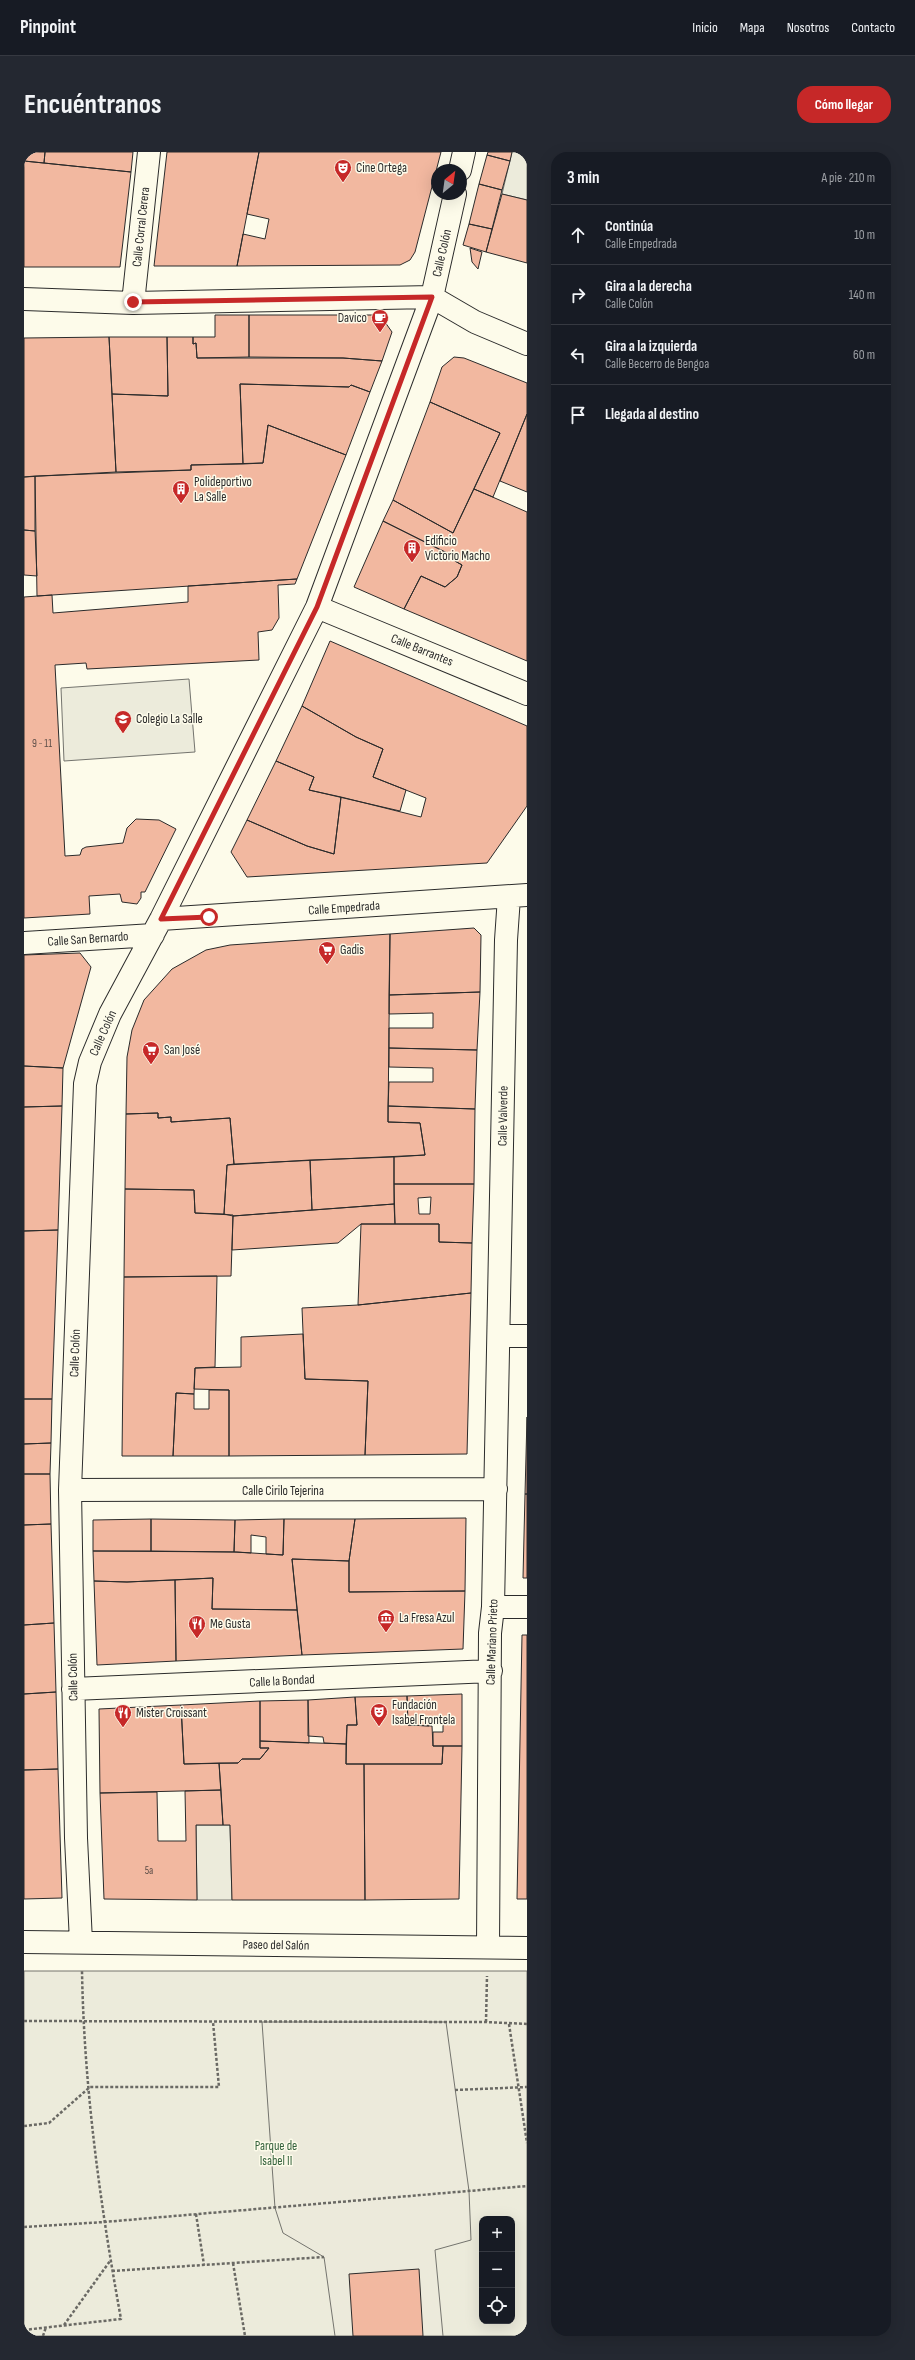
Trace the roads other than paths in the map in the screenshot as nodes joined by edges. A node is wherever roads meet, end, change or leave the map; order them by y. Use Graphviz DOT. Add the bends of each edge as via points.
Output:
graph roads {
  1 [pos="149,152"];
  2 [pos="464,152"];
  3 [pos="461,164"];
  4 [pos="454,200"];
  5 [pos="432,297"];
  6 [pos="24,299"];
  7 [pos="133,302"];
  8 [pos="527,344"];
  9 [pos="317,607"];
  10 [pos="527,694"];
  11 [pos="518,896"];
  12 [pos="157,927"];
  13 [pos="24,943"];
  14 [pos="499,1336"];
  15 [pos="527,1336"];
  16 [pos="496,1489"];
  17 [pos="70,1490"];
  18 [pos="493,1607"];
  19 [pos="527,1607"];
  20 [pos="491,1671"];
  21 [pos="73,1689"];
  22 [pos="24,1942"];
  23 [pos="81,1942"];
  24 [pos="488,1947"];
  25 [pos="527,1948"];
  1 -- 7 [label="street, Calle Corral Cerera"];
  2 -- 3 [label="street"];
  4 -- 5 [label="street, Calle Colón"];
  5 -- 7 [label="street"];
  5 -- 8 [label="street" via="475,322"];
  5 -- 9 [label="street, Calle Colón"];
  6 -- 7 [label="street"];
  9 -- 10 [label="street, Calle Barrantes"];
  9 -- 12 [label="street, Calle Colón"];
  11 -- 12 [label="street, Calle Empedrada"];
  11 -- 14 [label="street, Calle Valverde" via="506,940"];
  12 -- 13 [label="street, Calle San Bernardo"];
  12 -- 17 [label="street, Calle Colón" via="110,1014 90,1062 85,1084"];
  14 -- 15 [label="street"];
  14 -- 16 [label="street, Calle Mariano Prieto"];
  16 -- 17 [label="street, Calle Cirilo Tejerina"];
  16 -- 18 [label="street, Calle Mariano Prieto"];
  17 -- 21 [label="street, Calle Colón"];
  18 -- 19 [label="street"];
  18 -- 20 [label="street, Calle Mariano Prieto" via="490,1633"];
  20 -- 21 [label="street, Calle la Bondad"];
  20 -- 24 [label="street, Calle Mariano Prieto"];
  21 -- 23 [label="street, Calle Colón"];
  22 -- 23 [label="street, Paseo del Salón"];
  23 -- 24 [label="street, Paseo del Salón"];
  24 -- 25 [label="street, Paseo del Salón"];
}
